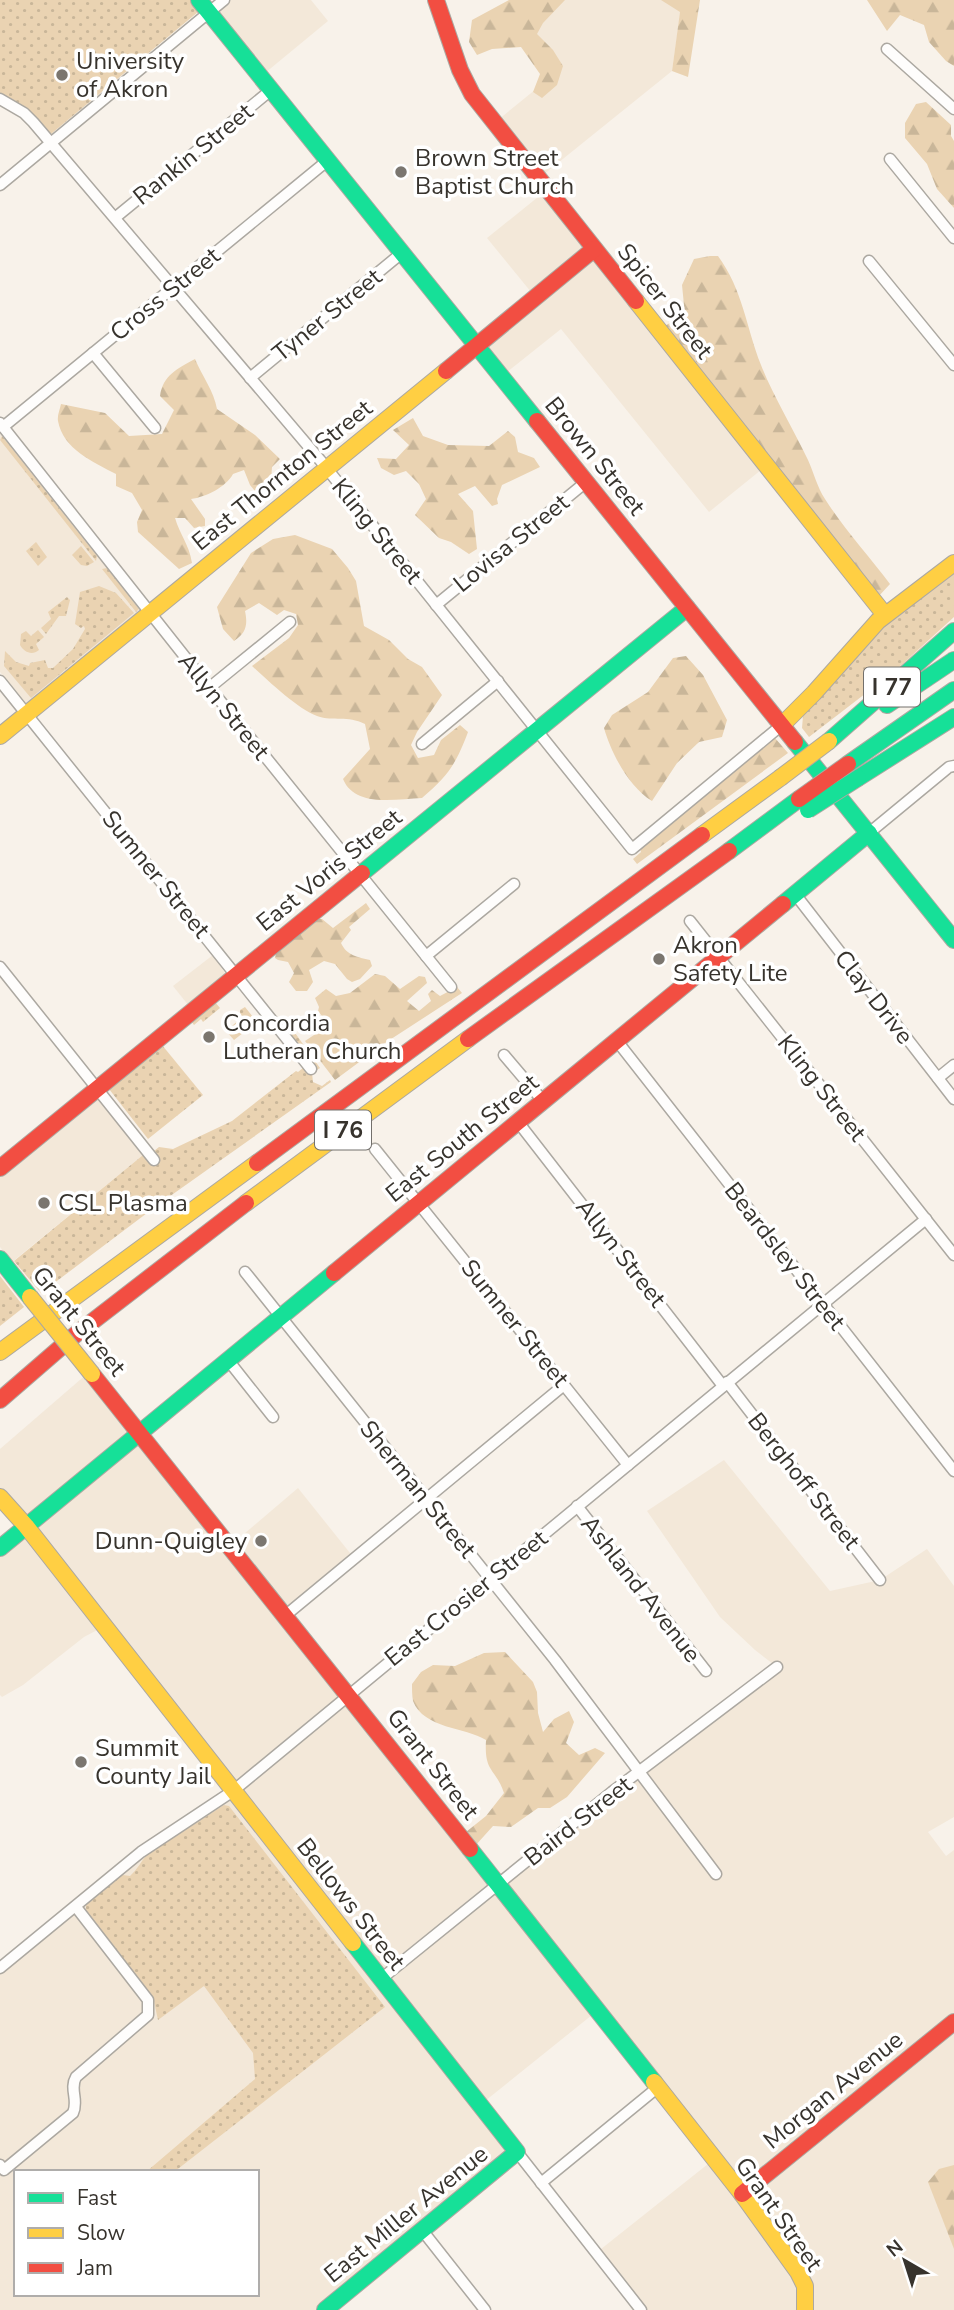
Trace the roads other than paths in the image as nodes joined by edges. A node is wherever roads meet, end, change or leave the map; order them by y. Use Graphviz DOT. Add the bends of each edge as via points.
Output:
graph roads {
  1 [pos="224,0"];
  2 [pos="436,0"];
  3 [pos="204,6"];
  4 [pos="887,50"];
  5 [pos="271,90"];
  6 [pos="0,99"];
  7 [pos="954,109"];
  8 [pos="51,143"];
  9 [pos="890,159"];
  10 [pos="327,161"];
  11 [pos="0,185"];
  12 [pos="116,217"];
  13 [pos="954,239"];
  14 [pos="594,249"];
  15 [pos="403,252"];
  16 [pos="869,261"];
  17 [pos="174,287"];
  18 [pos="477,345"];
  19 [pos="93,353"];
  20 [pos="954,365"];
  21 [pos="250,378"];
  22 [pos="1,425"];
  23 [pos="155,428"];
  24 [pos="327,468"];
  25 [pos="586,482"];
  26 [pos="954,563"];
  27 [pos="436,605"];
  28 [pos="687,608"];
  29 [pos="150,613"];
  30 [pos="885,615"];
  31 [pos="290,622"];
  32 [pos="954,631"];
  33 [pos="954,660"];
  34 [pos="0,681"];
  35 [pos="498,681"];
  36 [pos="209,688"];
  37 [pos="954,690"];
  38 [pos="27,714"];
  39 [pos="951,720"];
  40 [pos="783,724"];
  41 [pos="537,729"];
  42 [pos="0,736"];
  43 [pos="829,741"];
  44 [pos="422,744"];
  45 [pos="954,766"];
  46 [pos="804,805"];
  47 [pos="869,833"];
  48 [pos="360,873"];
  49 [pos="514,884"];
  50 [pos="795,894"];
  51 [pos="690,921"];
  52 [pos="954,940"];
  53 [pos="426,956"];
  54 [pos="719,957"];
  55 [pos="0,967"];
  56 [pos="236,975"];
  57 [pos="451,987"];
  58 [pos="617,1041"];
  59 [pos="504,1055"];
  60 [pos="954,1065"];
  61 [pos="311,1069"];
  62 [pos="937,1078"];
  63 [pos="97,1088"];
  64 [pos="954,1100"];
  65 [pos="543,1101"];
  66 [pos="518,1122"];
  67 [pos="375,1149"];
  68 [pos="154,1160"];
  69 [pos="0,1167"];
  70 [pos="419,1202"];
  71 [pos="926,1219"];
  72 [pos="954,1255"];
  73 [pos="0,1259"];
  74 [pos="244,1272"];
  75 [pos="823,1304"];
  76 [pos="281,1317"];
  77 [pos="36,1326"];
  78 [pos="0,1352"];
  79 [pos="0,1359"];
  80 [pos="228,1360"];
  81 [pos="725,1384"];
  82 [pos="565,1385"];
  83 [pos="0,1399"];
  84 [pos="273,1417"];
  85 [pos="140,1433"];
  86 [pos="628,1465"];
  87 [pos="954,1471"];
  88 [pos="0,1497"];
  89 [pos="428,1500"];
  90 [pos="577,1506"];
  91 [pos="26,1526"];
  92 [pos="0,1548"];
  93 [pos="490,1578"];
  94 [pos="880,1580"];
  95 [pos="286,1615"];
  96 [pos="778,1667"];
  97 [pos="706,1671"];
  98 [pos="349,1694"];
  99 [pos="640,1772"];
  100 [pos="233,1791"];
  101 [pos="716,1874"];
  102 [pos="499,1884"];
  103 [pos="76,1907"];
  104 [pos="0,1968"];
  105 [pos="381,1979"];
  106 [pos="954,2022"];
  107 [pos="657,2088"];
  108 [pos="517,2152"];
  109 [pos="3,2166"];
  110 [pos="541,2183"];
  111 [pos="741,2194"];
  112 [pos="422,2230"];
  113 [pos="328,2309"];
  114 [pos="485,2310"];
  115 [pos="641,2310"];
  116 [pos="805,2310"];
  1 -- 3 [label="street"];
  2 -- 14 [label="main road, Spicer Street" via="467,86"];
  3 -- 5 [label="main road, Brown Street"];
  3 -- 8 [label="street"];
  4 -- 7 [label="street"];
  5 -- 10 [label="main road, Brown Street"];
  5 -- 12 [label="street, Rankin Street"];
  6 -- 8 [label="street, Kling Street" via="28,117"];
  8 -- 11 [label="street"];
  8 -- 12 [label="street, Kling Street"];
  9 -- 13 [label="street"];
  10 -- 15 [label="main road, Brown Street"];
  10 -- 17 [label="street, Cross Street"];
  12 -- 17 [label="street, Kling Street"];
  14 -- 18 [label="main road, East Thornton Street"];
  14 -- 30 [label="main road, Spicer Street"];
  15 -- 18 [label="main road, Brown Street"];
  15 -- 21 [label="street, Tyner Street"];
  16 -- 20 [label="street"];
  17 -- 19 [label="street, Cross Street"];
  17 -- 21 [label="street, Kling Street"];
  18 -- 24 [label="main road, East Thornton Street"];
  18 -- 25 [label="main road, Brown Street"];
  19 -- 22 [label="street, Cross Street"];
  19 -- 23 [label="street"];
  21 -- 24 [label="street, Kling Street"];
  22 -- 29 [label="street, Allyn Street"];
  24 -- 27 [label="street, Kling Street"];
  24 -- 29 [label="main road, East Thornton Street"];
  25 -- 27 [label="street, Lovisa Street"];
  25 -- 28 [label="main road, Brown Street"];
  26 -- 30 [label="main road"];
  27 -- 35 [label="street, Kling Street"];
  28 -- 40 [label="main road, Brown Street"];
  28 -- 41 [label="main road, East Voris Street"];
  29 -- 36 [label="street, Allyn Street"];
  29 -- 38 [label="main road, East Thornton Street"];
  30 -- 40 [label="main road"];
  31 -- 36 [label="street"];
  32 -- 43 [label="main road, I 77"];
  33 -- 43 [label="main road, I 76"];
  34 -- 38 [label="street, Sumner Street"];
  35 -- 41 [label="street, Kling Street"];
  35 -- 44 [label="street"];
  36 -- 48 [label="street, Allyn Street"];
  37 -- 46 [label="main road, bridge" via="848,764"];
  38 -- 42 [label="main road, East Thornton Street"];
  38 -- 56 [label="street, Sumner Street"];
  39 -- 46 [label="main road, bridge" via="858,778"];
  40 -- 41 [label="street, Kling Street" via="632,849"];
  40 -- 47 [label="main road, Brown Street"];
  41 -- 48 [label="main road, East Voris Street"];
  43 -- 77 [label="main road, I 76, bridge"];
  45 -- 47 [label="street, East South Street"];
  46 -- 83 [label="main road, I 76" via="734,846 214,1226"];
  47 -- 50 [label="main road, East South Street"];
  47 -- 52 [label="main road, Brown Street"];
  48 -- 53 [label="street, Allyn Street"];
  48 -- 56 [label="main road, East Voris Street"];
  49 -- 53 [label="street"];
  50 -- 54 [label="main road, East South Street"];
  50 -- 62 [label="street, Clay Drive"];
  51 -- 54 [label="street, Kling Street"];
  53 -- 57 [label="street, Allyn Street"];
  54 -- 58 [label="main road, East South Street"];
  54 -- 71 [label="street, Kling Street"];
  55 -- 63 [label="street"];
  56 -- 61 [label="street, Sumner Street"];
  56 -- 63 [label="main road, East Voris Street"];
  58 -- 65 [label="main road, East South Street"];
  58 -- 75 [label="street, Beardsley Street"];
  59 -- 65 [label="street"];
  60 -- 62 [label="street"];
  62 -- 64 [label="street, Clay Drive"];
  63 -- 68 [label="street"];
  63 -- 69 [label="main road, East Voris Street"];
  65 -- 66 [label="main road, East South Street"];
  66 -- 70 [label="main road, East South Street"];
  66 -- 81 [label="street, Allyn Street"];
  67 -- 70 [label="street, Sumner Street"];
  70 -- 76 [label="main road, East South Street"];
  70 -- 82 [label="street, Sumner Street"];
  71 -- 72 [label="street, Kling Street"];
  71 -- 75 [label="street, East Crosier Street"];
  73 -- 85 [label="main road, Grant Street, bridge"];
  74 -- 76 [label="street, Sherman Street"];
  75 -- 81 [label="street, East Crosier Street"];
  75 -- 87 [label="street, Beardsley Street"];
  76 -- 80 [label="main road, East South Street"];
  76 -- 89 [label="street, Sherman Street"];
  77 -- 78 [label="main road"];
  77 -- 79 [label="main road, I 76"];
  80 -- 84 [label="street"];
  80 -- 85 [label="main road, East South Street"];
  81 -- 86 [label="street, East Crosier Street"];
  81 -- 94 [label="street, Berghoff Street"];
  82 -- 86 [label="street, Sumner Street"];
  82 -- 89 [label="street"];
  85 -- 91 [label="main road, East South Street"];
  85 -- 95 [label="main road, Grant Street"];
  86 -- 90 [label="street, East Crosier Street"];
  88 -- 91 [label="main road, Bellows Street"];
  89 -- 93 [label="street, Sherman Street"];
  89 -- 95 [label="street"];
  90 -- 93 [label="street, East Crosier Street"];
  90 -- 97 [label="street, Ashland Avenue"];
  91 -- 92 [label="main road, East South Street"];
  91 -- 100 [label="main road, Bellows Street"];
  93 -- 98 [label="street, East Crosier Street"];
  93 -- 99 [label="street, Sherman Street"];
  95 -- 98 [label="main road, Grant Street"];
  96 -- 99 [label="street, Baird Street"];
  98 -- 100 [label="street, East Crosier Street"];
  98 -- 102 [label="main road, Grant Street"];
  99 -- 101 [label="street, Sherman Street"];
  99 -- 102 [label="street, Baird Street"];
  100 -- 103 [label="street, East Crosier Street" via="141,1852"];
  100 -- 105 [label="main road, Bellows Street"];
  102 -- 105 [label="street, Baird Street"];
  102 -- 107 [label="main road, Grant Street"];
  103 -- 104 [label="street, East Crosier Street"];
  103 -- 109 [label="street" via="148,2000 149,2011 146,2019 76,2077 73,2113"];
  105 -- 108 [label="main road, Bellows Street"];
  106 -- 111 [label="main road, Morgan Avenue"];
  107 -- 110 [label="street"];
  107 -- 111 [label="main road, Grant Street"];
  108 -- 110 [label="street, Bellows Street"];
  108 -- 112 [label="main road, East Miller Avenue"];
  110 -- 115 [label="street, Bellows Street"];
  111 -- 116 [label="main road, Grant Street" via="798,2272 805,2286"];
  112 -- 113 [label="main road, East Miller Avenue"];
  112 -- 114 [label="street"];
}
